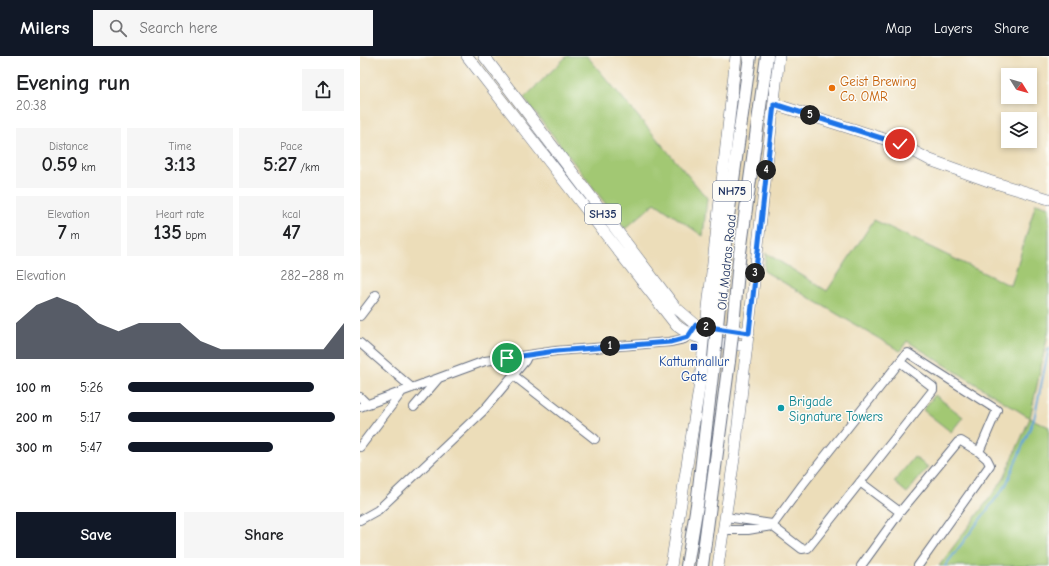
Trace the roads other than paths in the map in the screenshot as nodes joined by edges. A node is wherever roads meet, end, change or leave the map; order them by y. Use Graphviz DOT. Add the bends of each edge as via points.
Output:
graph roads {
  1 [pos="467,56"];
  2 [pos="484,56"];
  3 [pos="736,56"];
  4 [pos="750,56"];
  5 [pos="767,56"];
  6 [pos="780,56"];
  7 [pos="774,104"];
  8 [pos="1049,199"];
  9 [pos="376,295"];
  10 [pos="360,316"];
  11 [pos="707,326"];
  12 [pos="749,333"];
  13 [pos="690,336"];
  14 [pos="704,340"];
  15 [pos="360,343"];
  16 [pos="747,346"];
  17 [pos="528,355"];
  18 [pos="900,362"];
  19 [pos="513,375"];
  20 [pos="438,378"];
  21 [pos="412,388"];
  22 [pos="401,392"];
  23 [pos="360,396"];
  24 [pos="364,405"];
  25 [pos="414,407"];
  26 [pos="595,439"];
  27 [pos="360,447"];
  28 [pos="979,452"];
  29 [pos="860,482"];
  30 [pos="900,512"];
  31 [pos="726,517"];
  32 [pos="360,520"];
  33 [pos="772,525"];
  34 [pos="724,530"];
  35 [pos="672,566"];
  36 [pos="687,566"];
  37 [pos="702,566"];
  38 [pos="718,566"];
  39 [pos="861,566"];
  40 [pos="918,566"];
  1 -- 13 [label="main road, SH35" via="663,310"];
  2 -- 11 [label="main road, SH35" via="675,307"];
  3 -- 11 [label="main road, Old Madras Road"];
  4 -- 11 [label="highway, NH75" via="727,224"];
  5 -- 37 [label="highway, Old Madras Road / NH75, bridge"];
  6 -- 7 [label="main road"];
  7 -- 8 [label="main road" via="900,144 930,160"];
  7 -- 12 [label="main road"];
  9 -- 10 [label="street"];
  11 -- 12 [label="main road"];
  11 -- 13 [label="street"];
  11 -- 14 [label="main road, Old Madras Road"];
  11 -- 36 [label="highway, NH75, bridge" via="714,358 697,505"];
  12 -- 16 [label="main road"];
  13 -- 14 [label="main road, SH35"];
  13 -- 17 [label="street" via="670,342"];
  14 -- 16 [label="main road, SH35"];
  14 -- 35 [label="main road, Old Madras Road"];
  15 -- 21 [label="street"];
  16 -- 31 [label="main road"];
  17 -- 19 [label="street"];
  17 -- 20 [label="street" via="485,361"];
  18 -- 28 [label="street" via="908,353 997,410"];
  18 -- 29 [label="street" via="933,387 932,390"];
  18 -- 33 [label="street"];
  19 -- 26 [label="street"];
  19 -- 32 [label="street" via="483,411 400,490 378,510"];
  20 -- 21 [label="street"];
  20 -- 25 [label="street"];
  21 -- 22 [label="street"];
  22 -- 24 [label="street"];
  22 -- 27 [label="street"];
  23 -- 24 [label="street"];
  28 -- 30 [label="street" via="958,442"];
  28 -- 40 [label="street" via="988,459 990,465"];
  29 -- 30 [label="street"];
  29 -- 33 [label="street" via="808,548 802,549"];
  30 -- 39 [label="street"];
  31 -- 33 [label="street"];
  31 -- 34 [label="main road"];
  33 -- 34 [label="street" via="748,530"];
  34 -- 38 [label="main road"];
}
